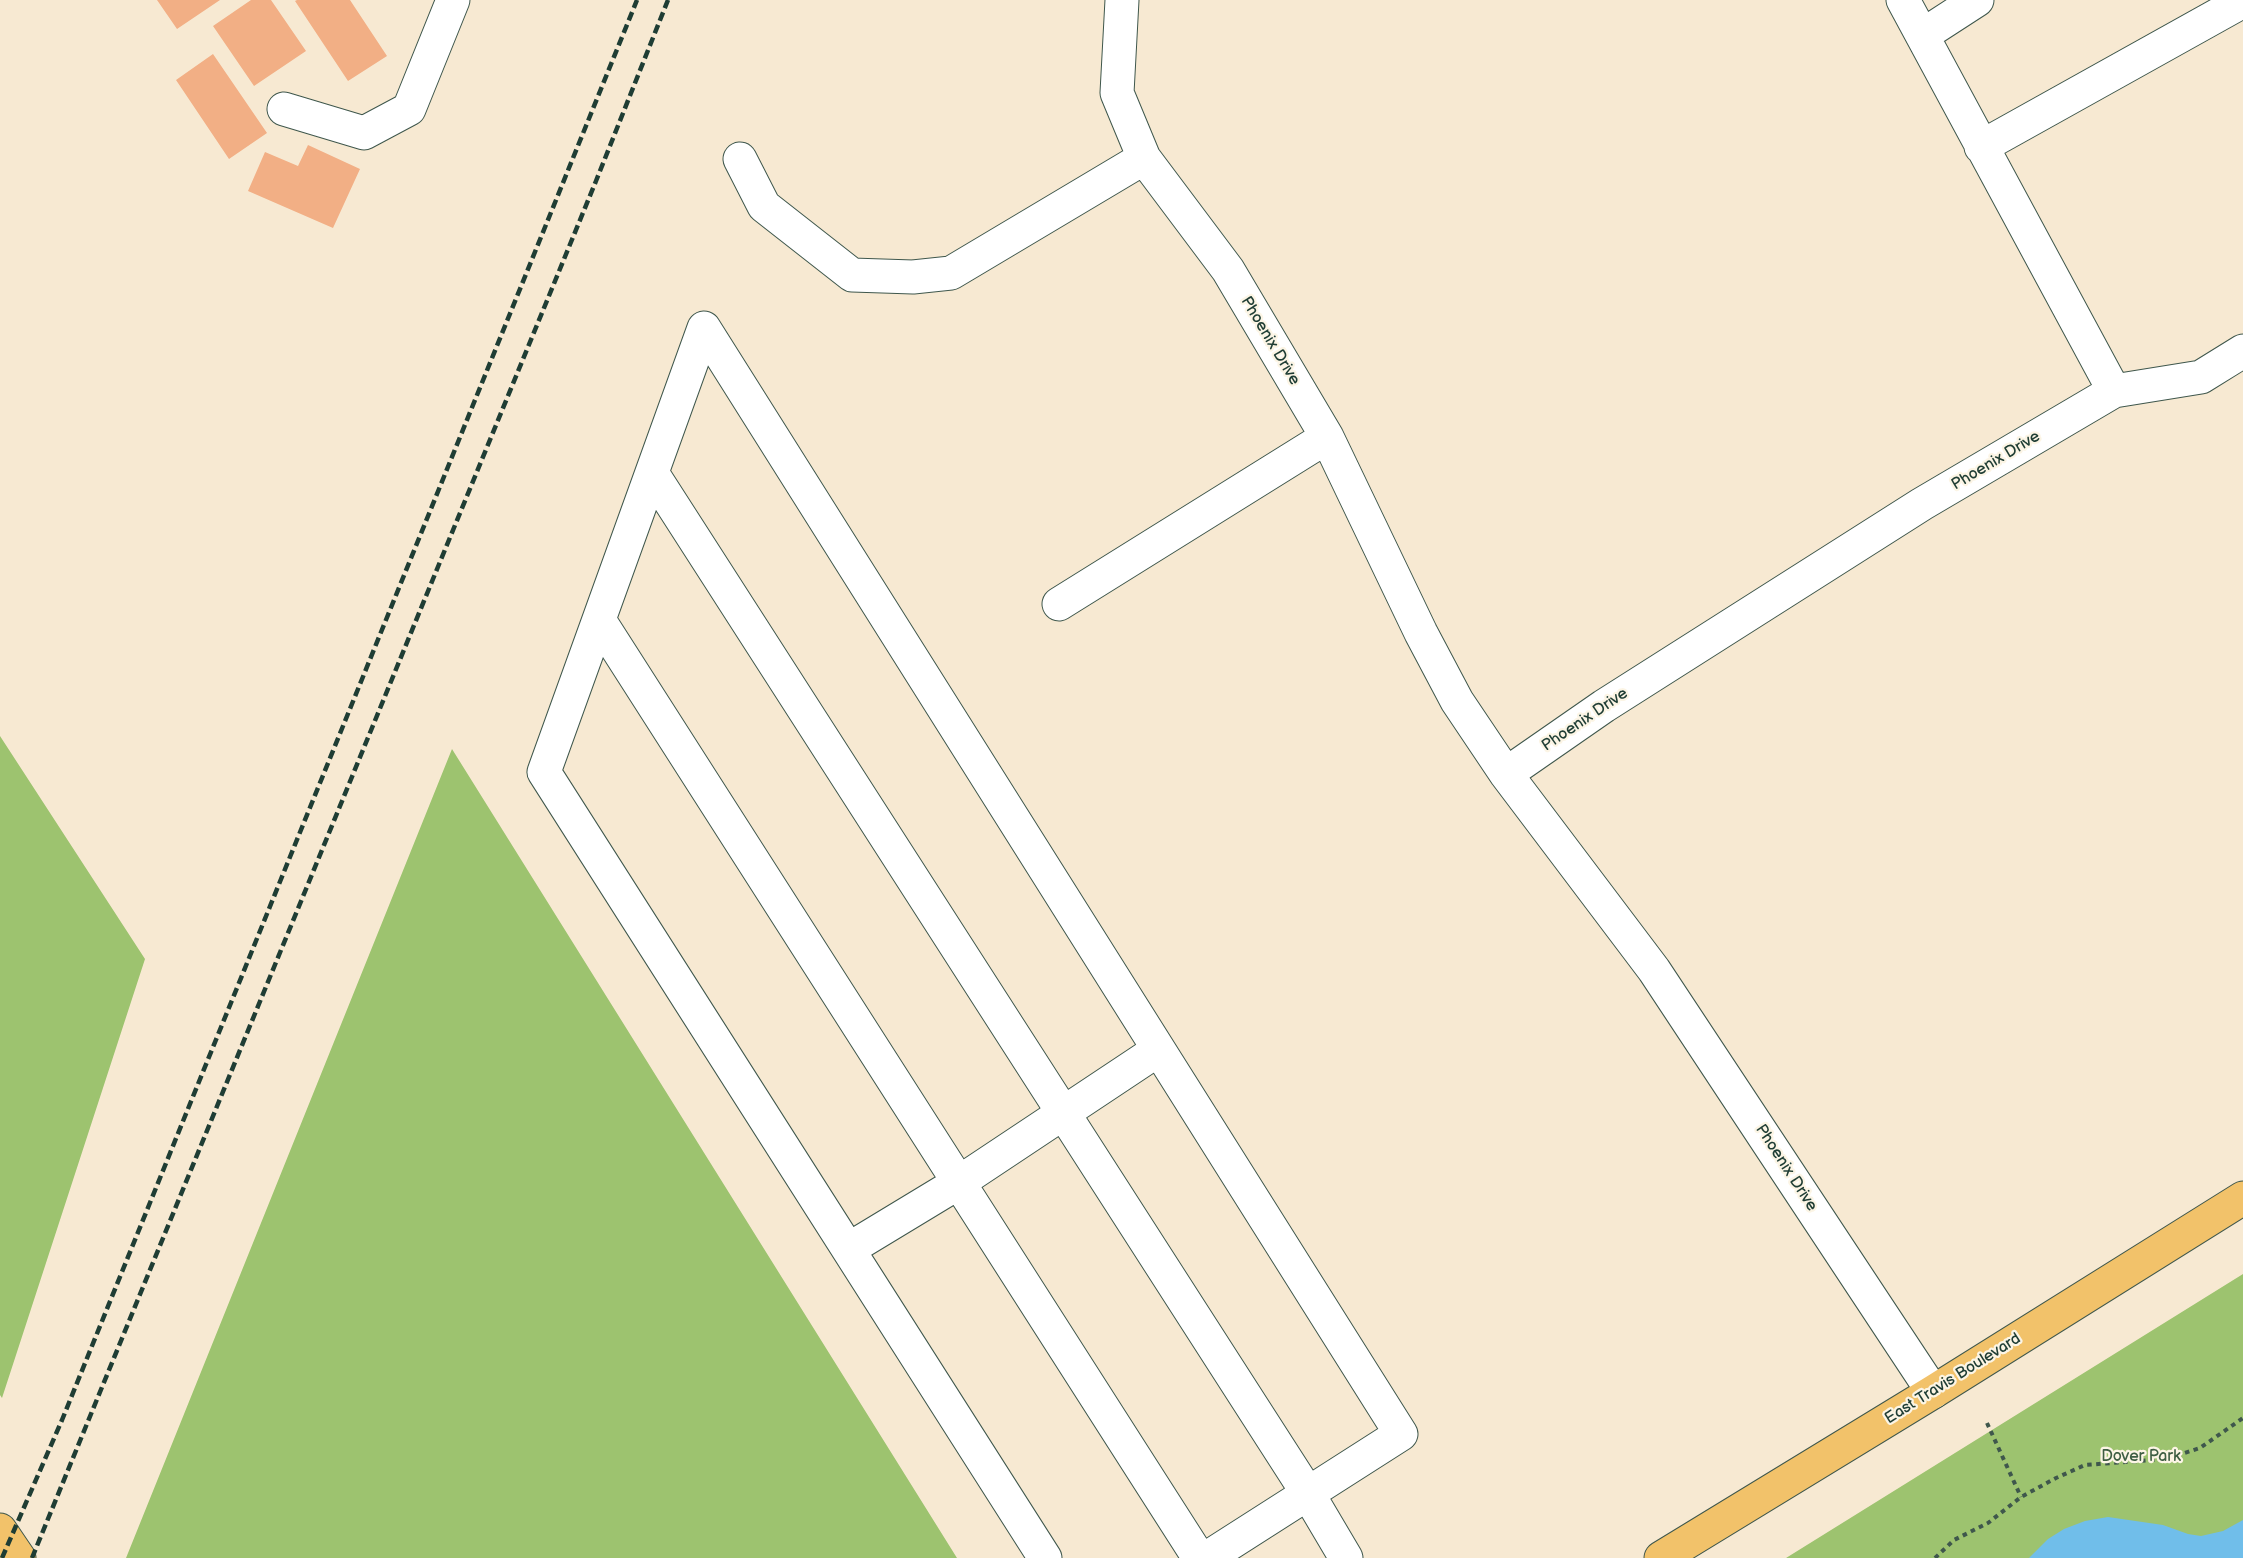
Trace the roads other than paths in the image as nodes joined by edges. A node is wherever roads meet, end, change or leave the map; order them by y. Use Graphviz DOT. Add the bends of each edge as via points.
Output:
graph roads {
  1 [pos="453,0"];
  2 [pos="1122,0"];
  3 [pos="1903,0"];
  4 [pos="1977,0"];
  5 [pos="2243,1"];
  6 [pos="1923,35"];
  7 [pos="284,109"];
  8 [pos="1980,147"];
  9 [pos="1144,158"];
  10 [pos="740,159"];
  11 [pos="2243,351"];
  12 [pos="2114,391"];
  13 [pos="1327,437"];
  14 [pos="652,473"];
  15 [pos="1059,604"];
  16 [pos="599,620"];
  17 [pos="1506,774"];
  18 [pos="1158,1050"];
  19 [pos="1063,1114"];
  20 [pos="958,1183"];
  21 [pos="2243,1198"];
  22 [pos="849,1249"];
  23 [pos="1933,1392"];
  24 [pos="1307,1492"];
  25 [pos="0,1530"];
  26 [pos="19,1558"];
  27 [pos="1045,1558"];
  28 [pos="1199,1558"];
  29 [pos="1207,1558"];
  30 [pos="1346,1558"];
  31 [pos="1660,1558"];
  1 -- 7 [label="street" via="409,110 364,133"];
  2 -- 9 [label="street, Phoenix Drive" via="1117,93"];
  3 -- 6 [label="street"];
  4 -- 6 [label="street"];
  5 -- 8 [label="street"];
  6 -- 8 [label="street"];
  8 -- 12 [label="street"];
  9 -- 10 [label="street" via="951,273 913,277 852,275 764,206"];
  9 -- 13 [label="street, Phoenix Drive" via="1228,270"];
  11 -- 12 [label="street" via="2201,377"];
  12 -- 17 [label="street, Phoenix Drive" via="1922,504 1604,706"];
  13 -- 15 [label="street"];
  13 -- 17 [label="street, Phoenix Drive" via="1457,701"];
  14 -- 16 [label="street"];
  14 -- 18 [label="street" via="704,328"];
  14 -- 19 [label="street"];
  16 -- 20 [label="street"];
  16 -- 22 [label="street" via="544,772"];
  17 -- 23 [label="street, Phoenix Drive" via="1654,970"];
  18 -- 19 [label="street"];
  18 -- 24 [label="street" via="1401,1434"];
  19 -- 20 [label="street"];
  19 -- 24 [label="street"];
  20 -- 22 [label="street"];
  20 -- 28 [label="street"];
  21 -- 23 [label="main road, East Travis Boulevard"];
  22 -- 27 [label="street"];
  23 -- 31 [label="main road, East Travis Boulevard"];
  24 -- 29 [label="street"];
  24 -- 30 [label="street"];
  25 -- 26 [label="main road"];
}
